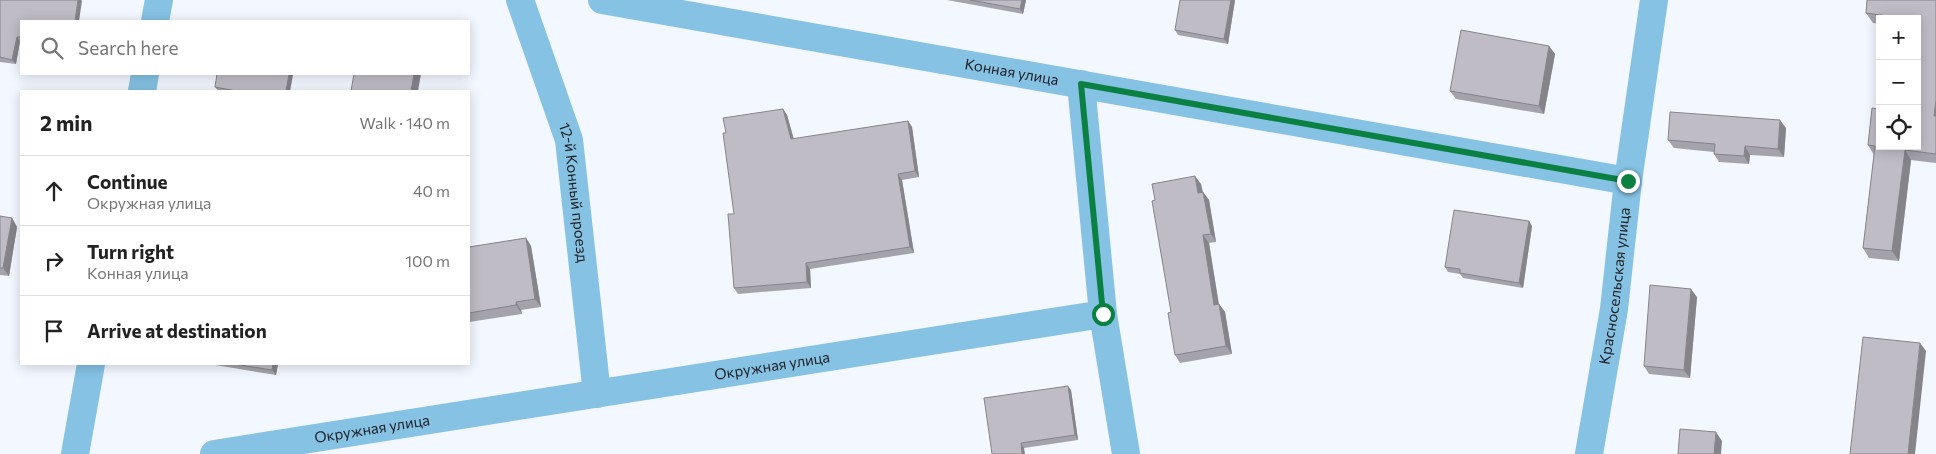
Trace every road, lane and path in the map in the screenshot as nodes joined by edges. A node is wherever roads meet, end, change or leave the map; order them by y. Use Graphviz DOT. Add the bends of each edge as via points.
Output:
graph roads {
  1 [pos="159,0"];
  2 [pos="520,0"];
  3 [pos="602,0"];
  4 [pos="1654,0"];
  5 [pos="155,20"];
  6 [pos="145,75"];
  7 [pos="1081,84"];
  8 [pos="142,90"];
  9 [pos="1628,181"];
  10 [pos="1103,314"];
  11 [pos="91,365"];
  12 [pos="597,394"];
  13 [pos="75,454"];
  14 [pos="214,454"];
  15 [pos="1126,454"];
  16 [pos="1589,454"];
  1 -- 5 [label="street"];
  2 -- 12 [label="street, 12-й Конный проезд" via="569,140"];
  3 -- 7 [label="street, Конная улица"];
  4 -- 9 [label="street, Красносельская улица"];
  6 -- 8 [label="street"];
  7 -- 9 [label="street, Конная улица"];
  7 -- 10 [label="street"];
  9 -- 16 [label="street, Красносельская улица" via="1614,309"];
  10 -- 12 [label="street, Окружная улица"];
  10 -- 15 [label="street"];
  11 -- 13 [label="street"];
  12 -- 14 [label="street, Окружная улица"];
}
